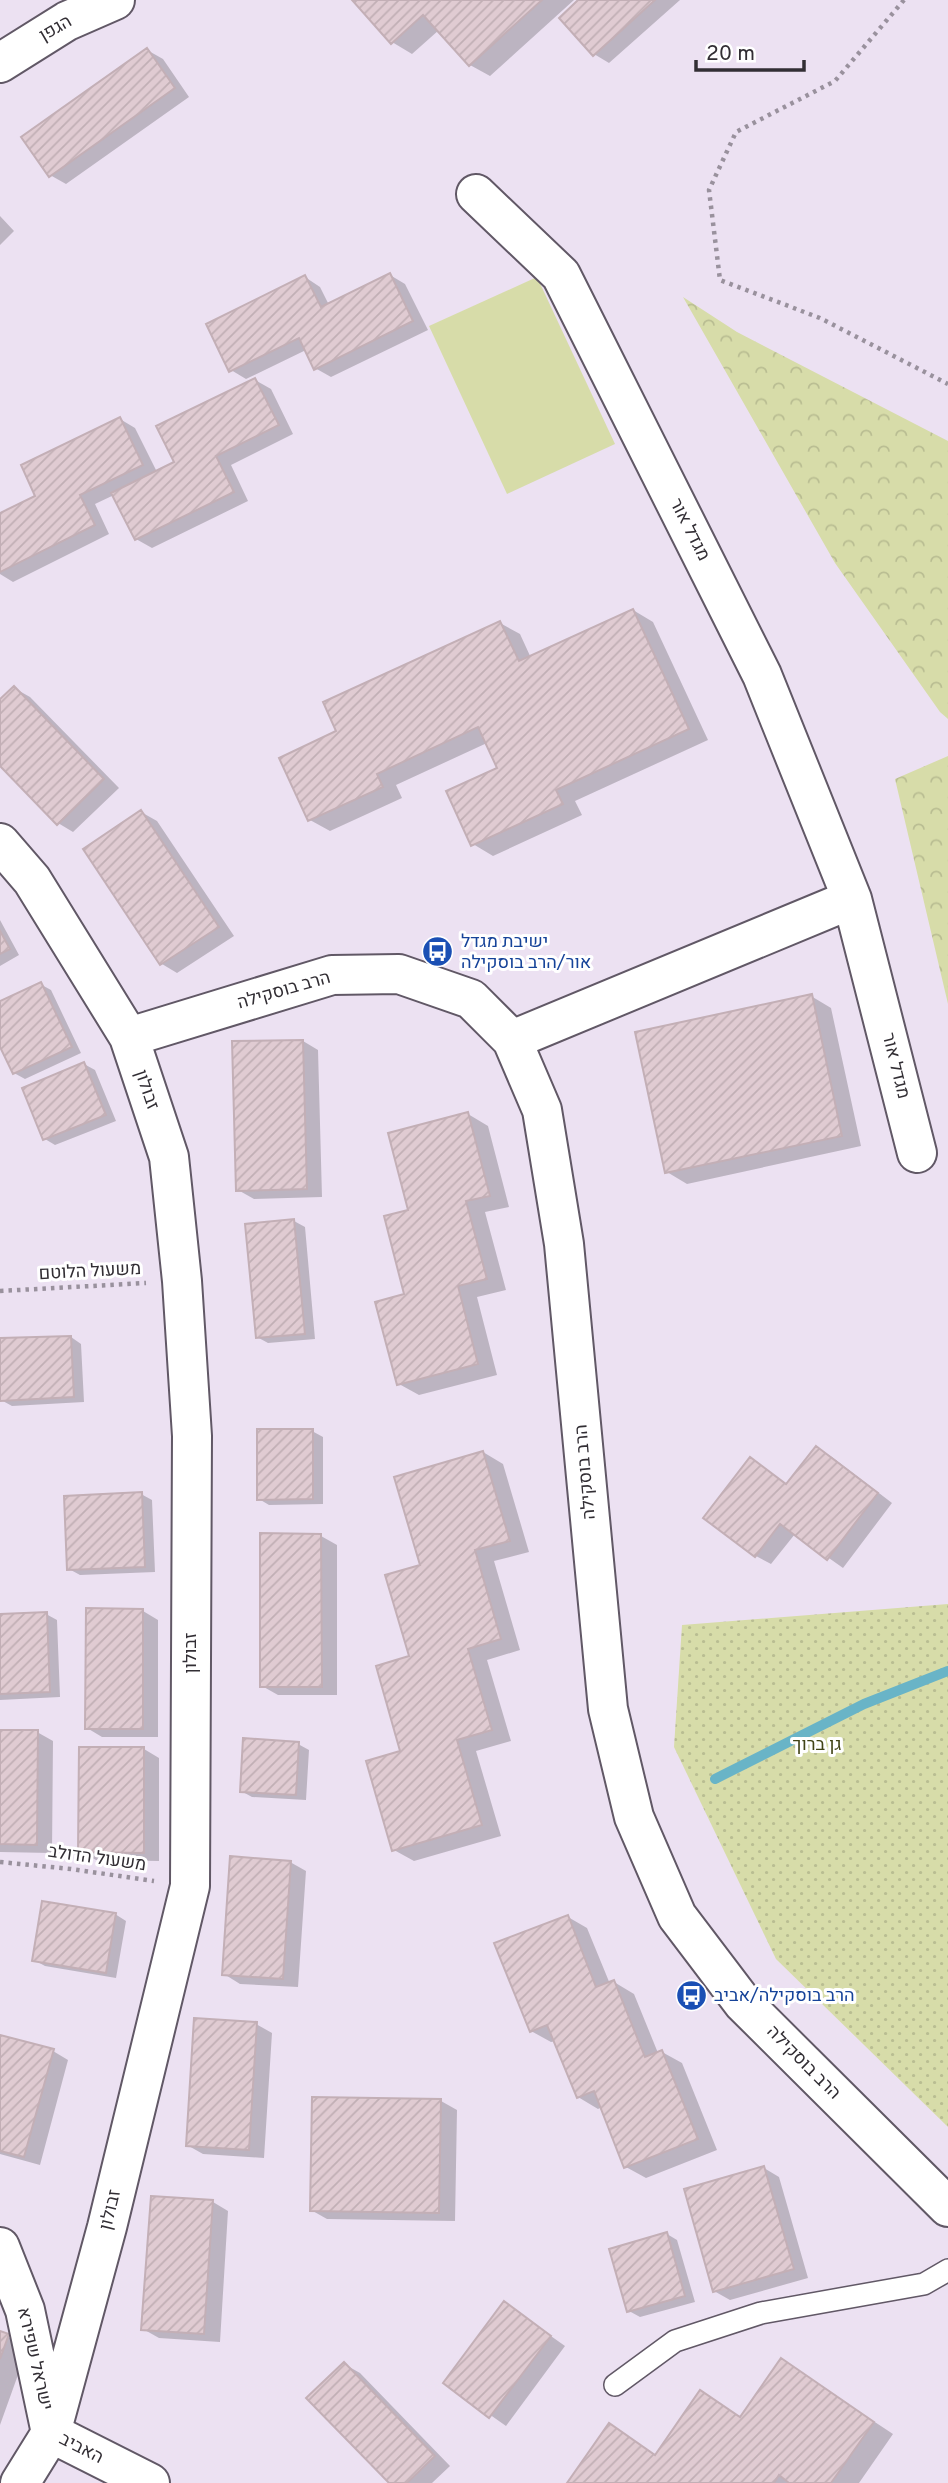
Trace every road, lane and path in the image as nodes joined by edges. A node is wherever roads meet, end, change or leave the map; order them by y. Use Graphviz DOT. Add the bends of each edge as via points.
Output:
graph roads {
  1 [pos="115,0"];
  2 [pos="904,0"];
  3 [pos="62,10"];
  4 [pos="0,63"];
  5 [pos="476,194"];
  6 [pos="948,384"];
  7 [pos="0,843"];
  8 [pos="852,899"];
  9 [pos="129,1037"];
  10 [pos="512,1040"];
  11 [pos="917,1153"];
  12 [pos="182,1281"];
  13 [pos="0,1291"];
  14 [pos="0,1862"];
  15 [pos="190,1886"];
  16 [pos="948,2207"];
  17 [pos="0,2247"];
  18 [pos="948,2270"];
  19 [pos="615,2385"];
  20 [pos="51,2433"];
  21 [pos="20,2483"];
  22 [pos="150,2483"];
  1 -- 3 [label="street, הגפן"];
  2 -- 6 [label="path" via="835,81 736,132 709,190 720,280 820,318"];
  3 -- 4 [label="street, הגפן"];
  5 -- 8 [label="street, מגדל אור" via="561,275 762,674"];
  7 -- 9 [label="street, זבולון" via="32,880"];
  8 -- 10 [label="street"];
  8 -- 11 [label="street, מגדל אור"];
  9 -- 10 [label="street, הרב בוסקילה" via="332,975 400,974 471,999"];
  9 -- 12 [label="street, זבולון" via="169,1157"];
  10 -- 16 [label="street, הרב בוסקילה" via="542,1110 564,1244 608,1709 634,1817 677,1916 743,2003"];
  12 -- 13 [label="path, משעול הלוטם"];
  12 -- 15 [label="street, זבולון" via="192,1436"];
  14 -- 15 [label="path, משעול הדולב"];
  15 -- 20 [label="street, זבולון" via="107,2227"];
  17 -- 20 [label="street, ישראל שפירא" via="25,2310"];
  18 -- 19 [label="lane" via="924,2284 761,2313 675,2341"];
  20 -- 21 [label="street, זבולון"];
  20 -- 22 [label="street, האביב"];
}
